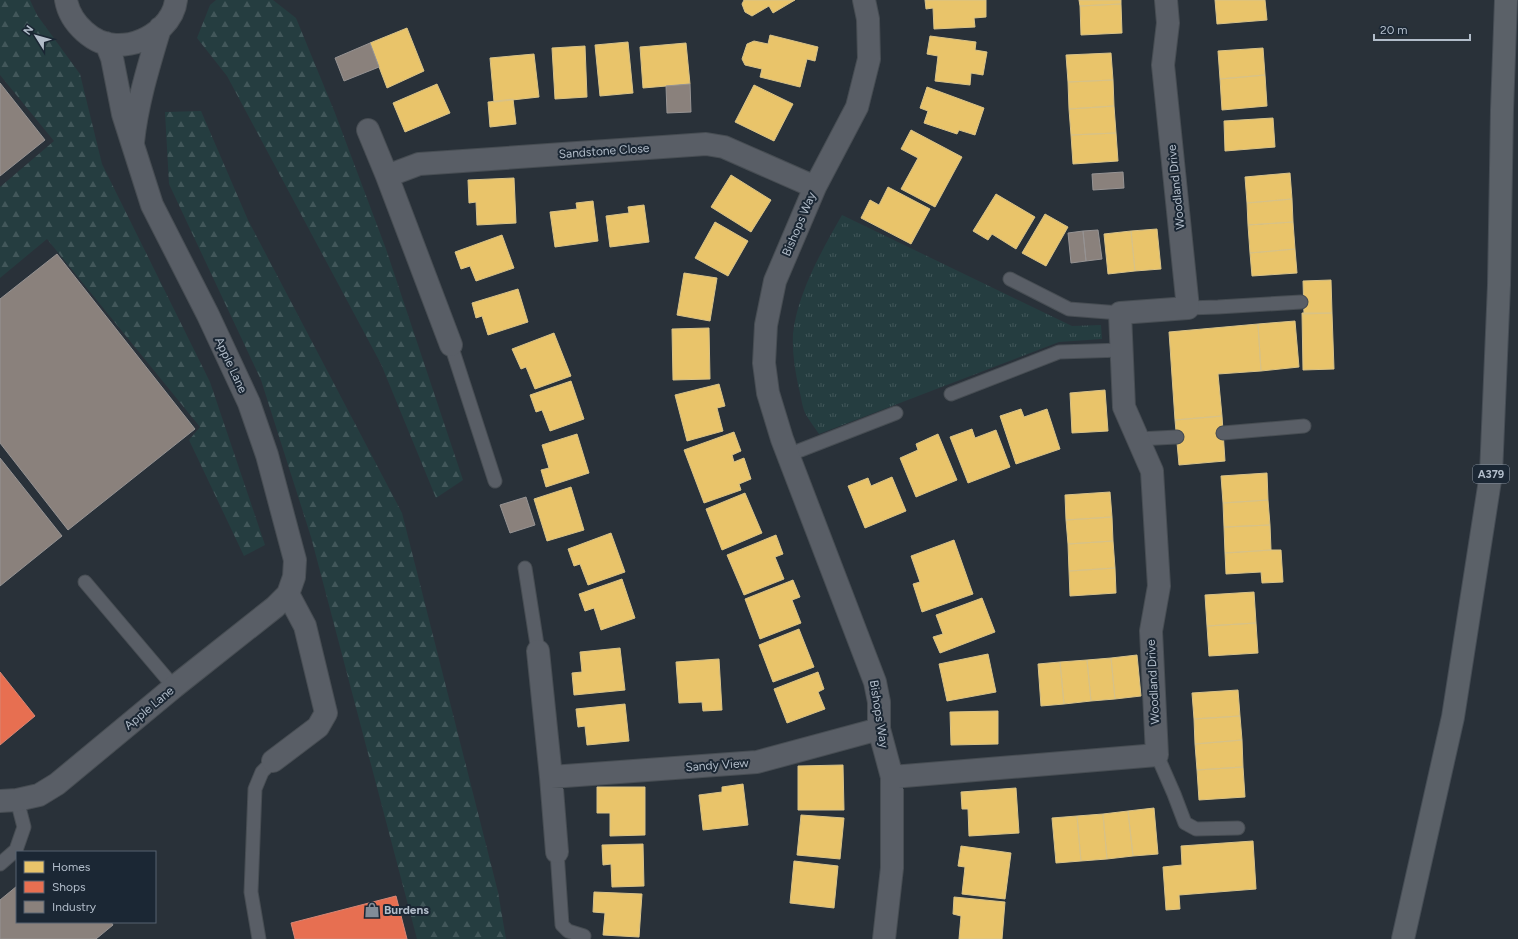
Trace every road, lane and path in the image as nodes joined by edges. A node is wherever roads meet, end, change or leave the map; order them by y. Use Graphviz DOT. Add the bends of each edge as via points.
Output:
graph roads {
  1 [pos="66,0"];
  2 [pos="176,0"];
  3 [pos="864,0"];
  4 [pos="1166,0"];
  5 [pos="1506,0"];
  6 [pos="160,28"];
  7 [pos="106,43"];
  8 [pos="368,130"];
  9 [pos="133,145"];
  10 [pos="387,176"];
  11 [pos="815,187"];
  12 [pos="1010,279"];
  13 [pos="1301,302"];
  14 [pos="1188,308"];
  15 [pos="1120,313"];
  16 [pos="451,345"];
  17 [pos="1122,350"];
  18 [pos="951,394"];
  19 [pos="896,413"];
  20 [pos="1304,426"];
  21 [pos="1223,433"];
  22 [pos="1177,436"];
  23 [pos="1138,439"];
  24 [pos="788,455"];
  25 [pos="495,481"];
  26 [pos="525,568"];
  27 [pos="85,582"];
  28 [pos="288,594"];
  29 [pos="538,651"];
  30 [pos="174,687"];
  31 [pos="879,728"];
  32 [pos="1157,755"];
  33 [pos="273,761"];
  34 [pos="551,777"];
  35 [pos="892,777"];
  36 [pos="8,801"];
  37 [pos="1238,828"];
  38 [pos="557,852"];
  39 [pos="0,864"];
  40 [pos="584,936"];
  41 [pos="259,939"];
  42 [pos="884,939"];
  43 [pos="1403,939"];
  1 -- 7 [label="street" via="73,19 86,33"];
  2 -- 6 [label="street" via="168,21"];
  3 -- 11 [label="street, Bishops Way" via="868,19 869,59 857,107"];
  4 -- 14 [label="street, Woodland Drive" via="1168,23 1163,65"];
  5 -- 43 [label="main road, A379" via="1499,285 1491,474 1453,717"];
  6 -- 7 [label="street" via="155,34 138,42 117,45"];
  6 -- 9 [label="street, Apple Lane" via="142,94"];
  7 -- 9 [label="street, Apple Lane" via="112,58 122,114"];
  8 -- 10 [label="street"];
  9 -- 28 [label="street, Apple Lane" via="152,205 249,403 267,455 295,560 294,577"];
  10 -- 11 [label="street, Sandstone Close" via="418,164 706,144 724,147"];
  10 -- 16 [label="street"];
  11 -- 24 [label="street, Bishops Way" via="775,281 766,325 764,363 768,393"];
  12 -- 15 [label="lane" via="1069,309"];
  13 -- 14 [label="lane"];
  14 -- 15 [label="street"];
  15 -- 17 [label="street, Woodland Drive"];
  16 -- 25 [label="lane"];
  17 -- 18 [label="lane" via="1059,352"];
  17 -- 23 [label="street, Woodland Drive" via="1124,407"];
  19 -- 24 [label="lane"];
  20 -- 21 [label="lane"];
  22 -- 23 [label="lane"];
  23 -- 32 [label="street, Woodland Drive" via="1152,471 1158,586 1151,631"];
  24 -- 31 [label="street, Bishops Way" via="876,682"];
  26 -- 29 [label="lane"];
  27 -- 30 [label="lane"];
  28 -- 30 [label="street, Apple Lane"];
  28 -- 33 [label="street" via="305,626 326,713 318,727"];
  29 -- 34 [label="street"];
  30 -- 36 [label="street, Apple Lane" via="57,784 39,795"];
  31 -- 34 [label="street, Sandy View" via="757,762"];
  31 -- 35 [label="street, Bishops Way"];
  32 -- 35 [label="street"];
  32 -- 37 [label="lane" via="1185,823 1196,829"];
  33 -- 41 [label="lane" via="262,772 255,789 251,892"];
  34 -- 38 [label="street"];
  35 -- 42 [label="street, Bishops Way" via="892,868"];
  36 -- 39 [label="lane" via="24,827 16,850"];
  38 -- 40 [label="lane" via="562,925 568,931"];
}
